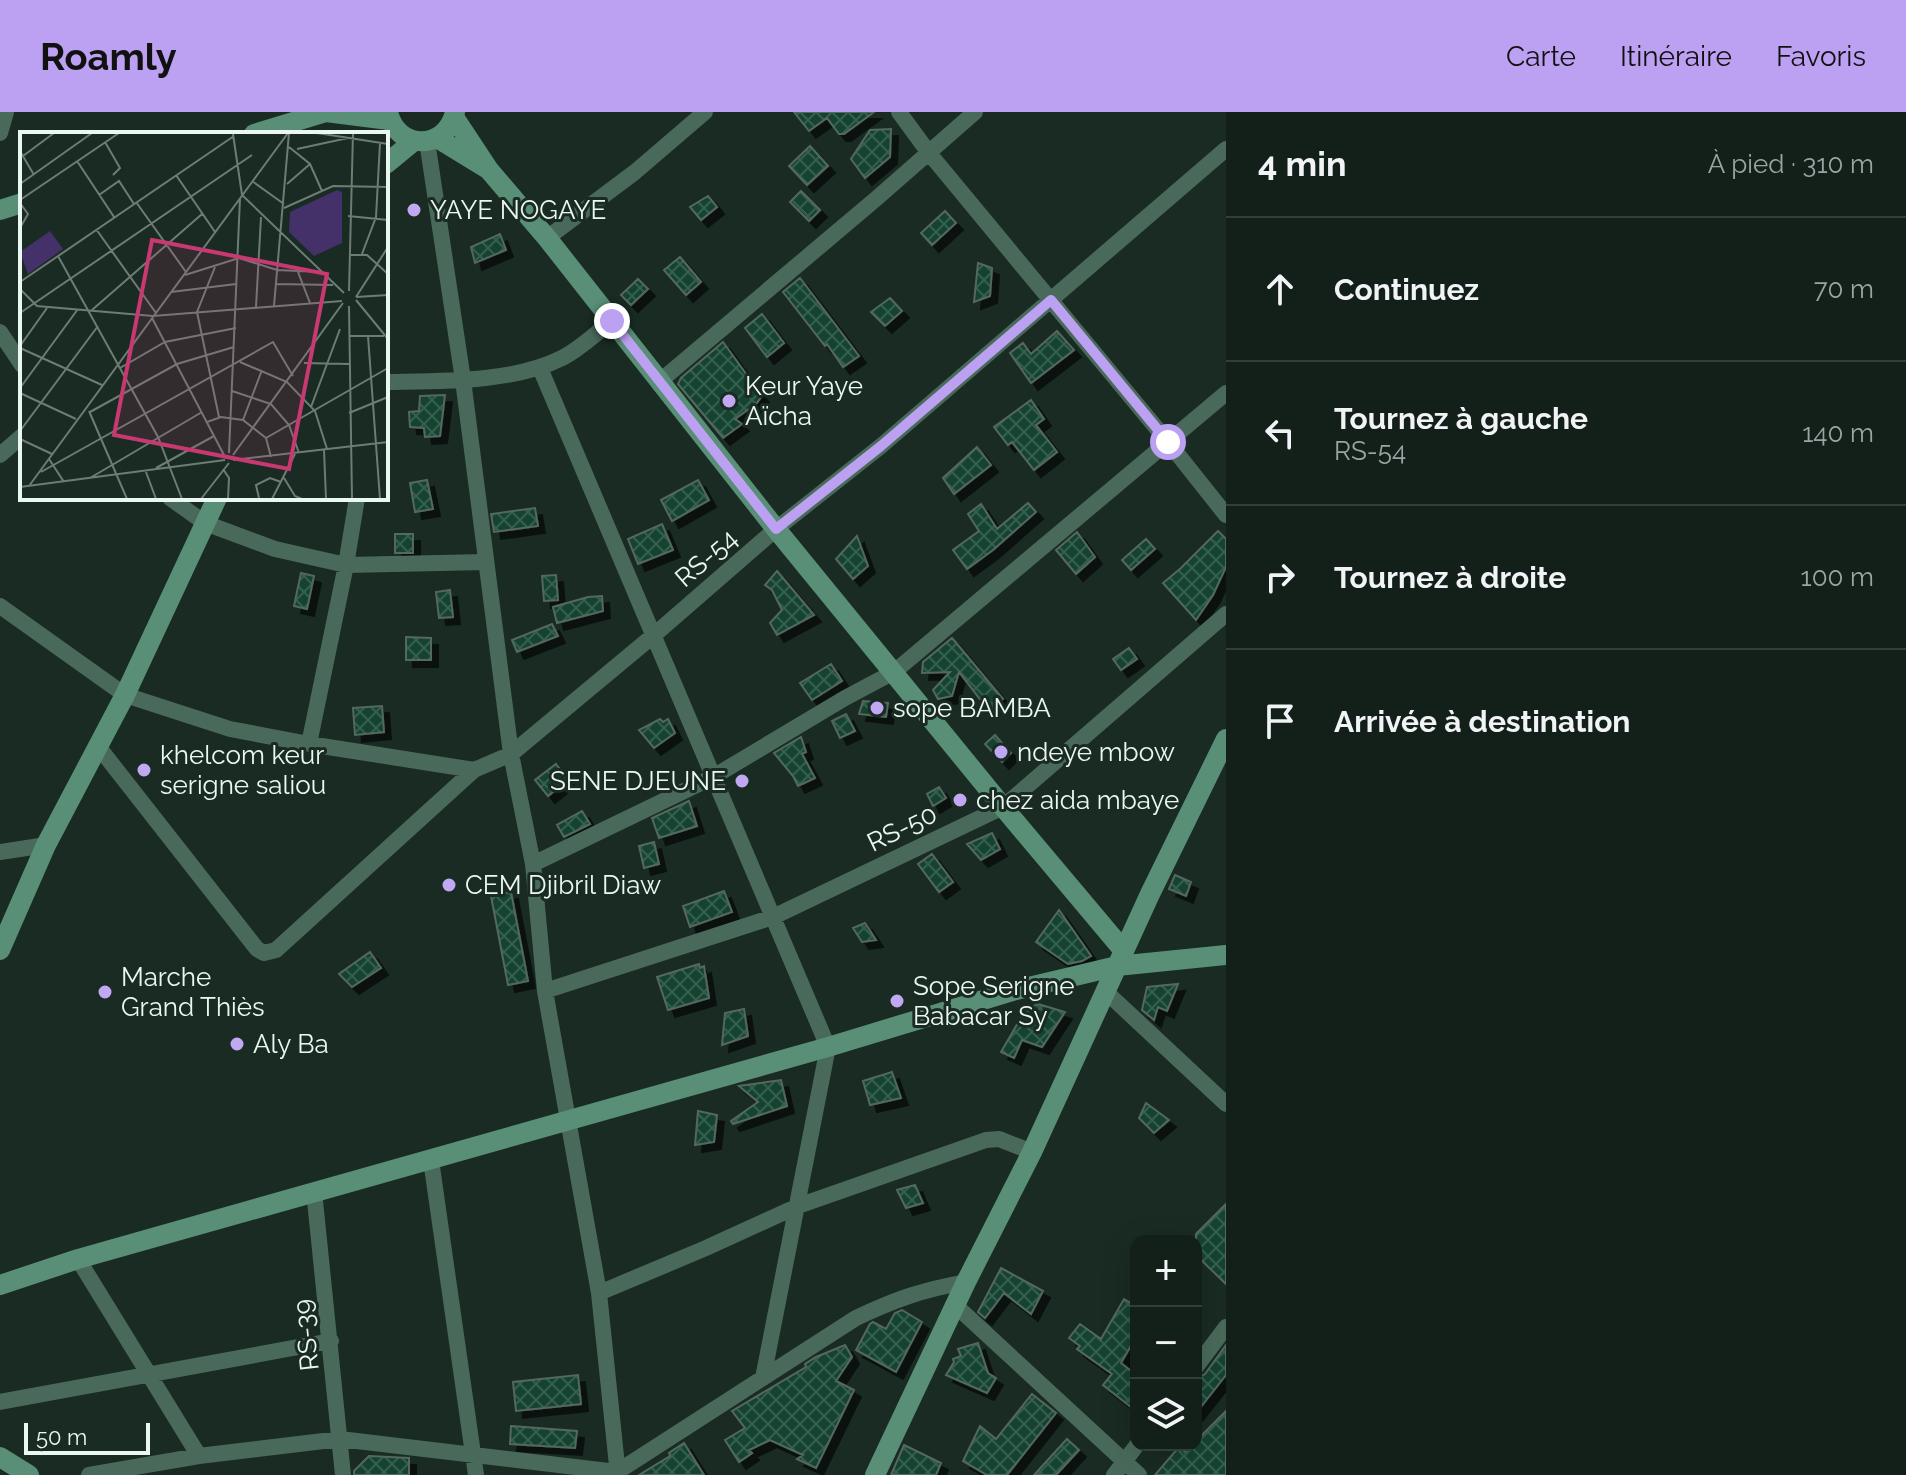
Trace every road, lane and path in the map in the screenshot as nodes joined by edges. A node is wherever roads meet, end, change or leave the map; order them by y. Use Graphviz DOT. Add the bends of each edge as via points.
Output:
graph roads {
  1 [pos="6,112"];
  2 [pos="326,112"];
  3 [pos="705,112"];
  4 [pos="899,112"];
  5 [pos="975,112"];
  6 [pos="455,115"];
  7 [pos="261,132"];
  8 [pos="0,133"];
  9 [pos="405,133"];
  10 [pos="1226,149"];
  11 [pos="929,153"];
  12 [pos="388,161"];
  13 [pos="489,170"];
  14 [pos="20,204"];
  15 [pos="0,210"];
  16 [pos="547,238"];
  17 [pos="1051,300"];
  18 [pos="612,321"];
  19 [pos="0,332"];
  20 [pos="20,362"];
  21 [pos="540,368"];
  22 [pos="463,380"];
  23 [pos="388,382"];
  24 [pos="659,382"];
  25 [pos="1226,393"];
  26 [pos="20,438"];
  27 [pos="1168,442"];
  28 [pos="0,455"];
  29 [pos="173,500"];
  30 [pos="216,500"];
  31 [pos="357,500"];
  32 [pos="1226,515"];
  33 [pos="205,523"];
  34 [pos="776,529"];
  35 [pos="486,562"];
  36 [pos="346,565"];
  37 [pos="0,606"];
  38 [pos="1226,614"];
  39 [pos="654,635"];
  40 [pos="894,672"];
  41 [pos="125,695"];
  42 [pos="1226,739"];
  43 [pos="309,744"];
  44 [pos="97,745"];
  45 [pos="511,754"];
  46 [pos="474,770"];
  47 [pos="713,777"];
  48 [pos="1003,807"];
  49 [pos="46,845"];
  50 [pos="0,852"];
  51 [pos="533,864"];
  52 [pos="773,917"];
  53 [pos="0,950"];
  54 [pos="1226,955"];
  55 [pos="1120,958"];
  56 [pos="1104,990"];
  57 [pos="545,991"];
  58 [pos="828,1047"];
  59 [pos="1226,1104"];
  60 [pos="567,1121"];
  61 [pos="1032,1152"];
  62 [pos="431,1160"];
  63 [pos="314,1191"];
  64 [pos="798,1206"];
  65 [pos="78,1259"];
  66 [pos="966,1282"];
  67 [pos="0,1285"];
  68 [pos="599,1293"];
  69 [pos="955,1305"];
  70 [pos="1226,1327"];
  71 [pos="331,1341"];
  72 [pos="1202,1359"];
  73 [pos="147,1374"];
  74 [pos="763,1378"];
  75 [pos="0,1402"];
  76 [pos="340,1439"];
  77 [pos="1132,1451"];
  78 [pos="474,1454"];
  79 [pos="199,1456"];
  80 [pos="0,1457"];
  81 [pos="1119,1468"];
  82 [pos="618,1474"];
  83 [pos="29,1475"];
  84 [pos="89,1475"];
  85 [pos="343,1475"];
  86 [pos="476,1475"];
  87 [pos="875,1475"];
  88 [pos="1139,1475"];
  1 -- 8 [label="street"];
  2 -- 7 [label="street"];
  2 -- 9 [label="street"];
  3 -- 16 [label="street"];
  4 -- 11 [label="street"];
  5 -- 11 [label="street"];
  6 -- 9 [label="street" via="448,130"];
  6 -- 13 [label="street"];
  9 -- 12 [label="street"];
  9 -- 13 [label="street"];
  9 -- 22 [label="street"];
  10 -- 17 [label="street, RS-54"];
  11 -- 17 [label="street"];
  11 -- 24 [label="street"];
  13 -- 16 [label="street"];
  14 -- 15 [label="street"];
  16 -- 18 [label="street"];
  17 -- 27 [label="street"];
  17 -- 34 [label="street, RS-54"];
  18 -- 21 [label="street" via="565,357"];
  18 -- 24 [label="street"];
  19 -- 20 [label="street"];
  21 -- 22 [label="street"];
  21 -- 39 [label="street"];
  22 -- 23 [label="street"];
  22 -- 35 [label="street"];
  24 -- 34 [label="street"];
  25 -- 27 [label="street"];
  26 -- 28 [label="street"];
  27 -- 32 [label="street"];
  27 -- 40 [label="street"];
  29 -- 33 [label="street"];
  30 -- 33 [label="street"];
  31 -- 36 [label="street"];
  33 -- 36 [label="street" via="275,549"];
  33 -- 41 [label="street"];
  34 -- 39 [label="street, RS-54"];
  34 -- 40 [label="street"];
  35 -- 36 [label="street"];
  35 -- 45 [label="street"];
  36 -- 43 [label="street"];
  37 -- 41 [label="street"];
  38 -- 48 [label="street, RS-50"];
  39 -- 45 [label="street, RS-54"];
  39 -- 47 [label="street"];
  40 -- 47 [label="street"];
  40 -- 48 [label="street"];
  41 -- 43 [label="street" via="230,729"];
  41 -- 44 [label="street"];
  42 -- 55 [label="street"];
  43 -- 46 [label="street"];
  44 -- 46 [label="street" via="264,953 276,950"];
  44 -- 49 [label="street"];
  45 -- 46 [label="street, RS-54"];
  45 -- 51 [label="street"];
  47 -- 51 [label="street"];
  47 -- 52 [label="street"];
  48 -- 52 [label="street, RS-50"];
  48 -- 55 [label="street"];
  49 -- 50 [label="street"];
  49 -- 53 [label="street"];
  51 -- 57 [label="street"];
  52 -- 57 [label="street, RS-50"];
  52 -- 58 [label="street"];
  54 -- 55 [label="street"];
  55 -- 56 [label="street"];
  55 -- 58 [label="street"];
  56 -- 59 [label="street"];
  56 -- 61 [label="street"];
  57 -- 60 [label="street"];
  58 -- 60 [label="street"];
  58 -- 64 [label="street"];
  60 -- 62 [label="street"];
  60 -- 68 [label="street"];
  61 -- 64 [label="street" via="999,1139 986,1140"];
  61 -- 66 [label="street"];
  62 -- 63 [label="street"];
  62 -- 78 [label="street"];
  63 -- 65 [label="street"];
  63 -- 71 [label="street, RS-39"];
  64 -- 68 [label="street"];
  64 -- 74 [label="street"];
  65 -- 67 [label="street"];
  65 -- 73 [label="street"];
  66 -- 69 [label="street"];
  66 -- 74 [label="street" via="930,1288 856,1318"];
  68 -- 82 [label="street"];
  69 -- 81 [label="street"];
  69 -- 87 [label="street"];
  70 -- 72 [label="street"];
  71 -- 73 [label="street"];
  71 -- 76 [label="street, RS-39"];
  73 -- 75 [label="street"];
  73 -- 79 [label="street"];
  74 -- 82 [label="street"];
  76 -- 78 [label="street"];
  76 -- 79 [label="street"];
  76 -- 85 [label="street, RS-39"];
  77 -- 81 [label="street"];
  78 -- 82 [label="street"];
  78 -- 86 [label="street"];
  79 -- 84 [label="street"];
  80 -- 83 [label="street"];
  81 -- 88 [label="street"];
}
